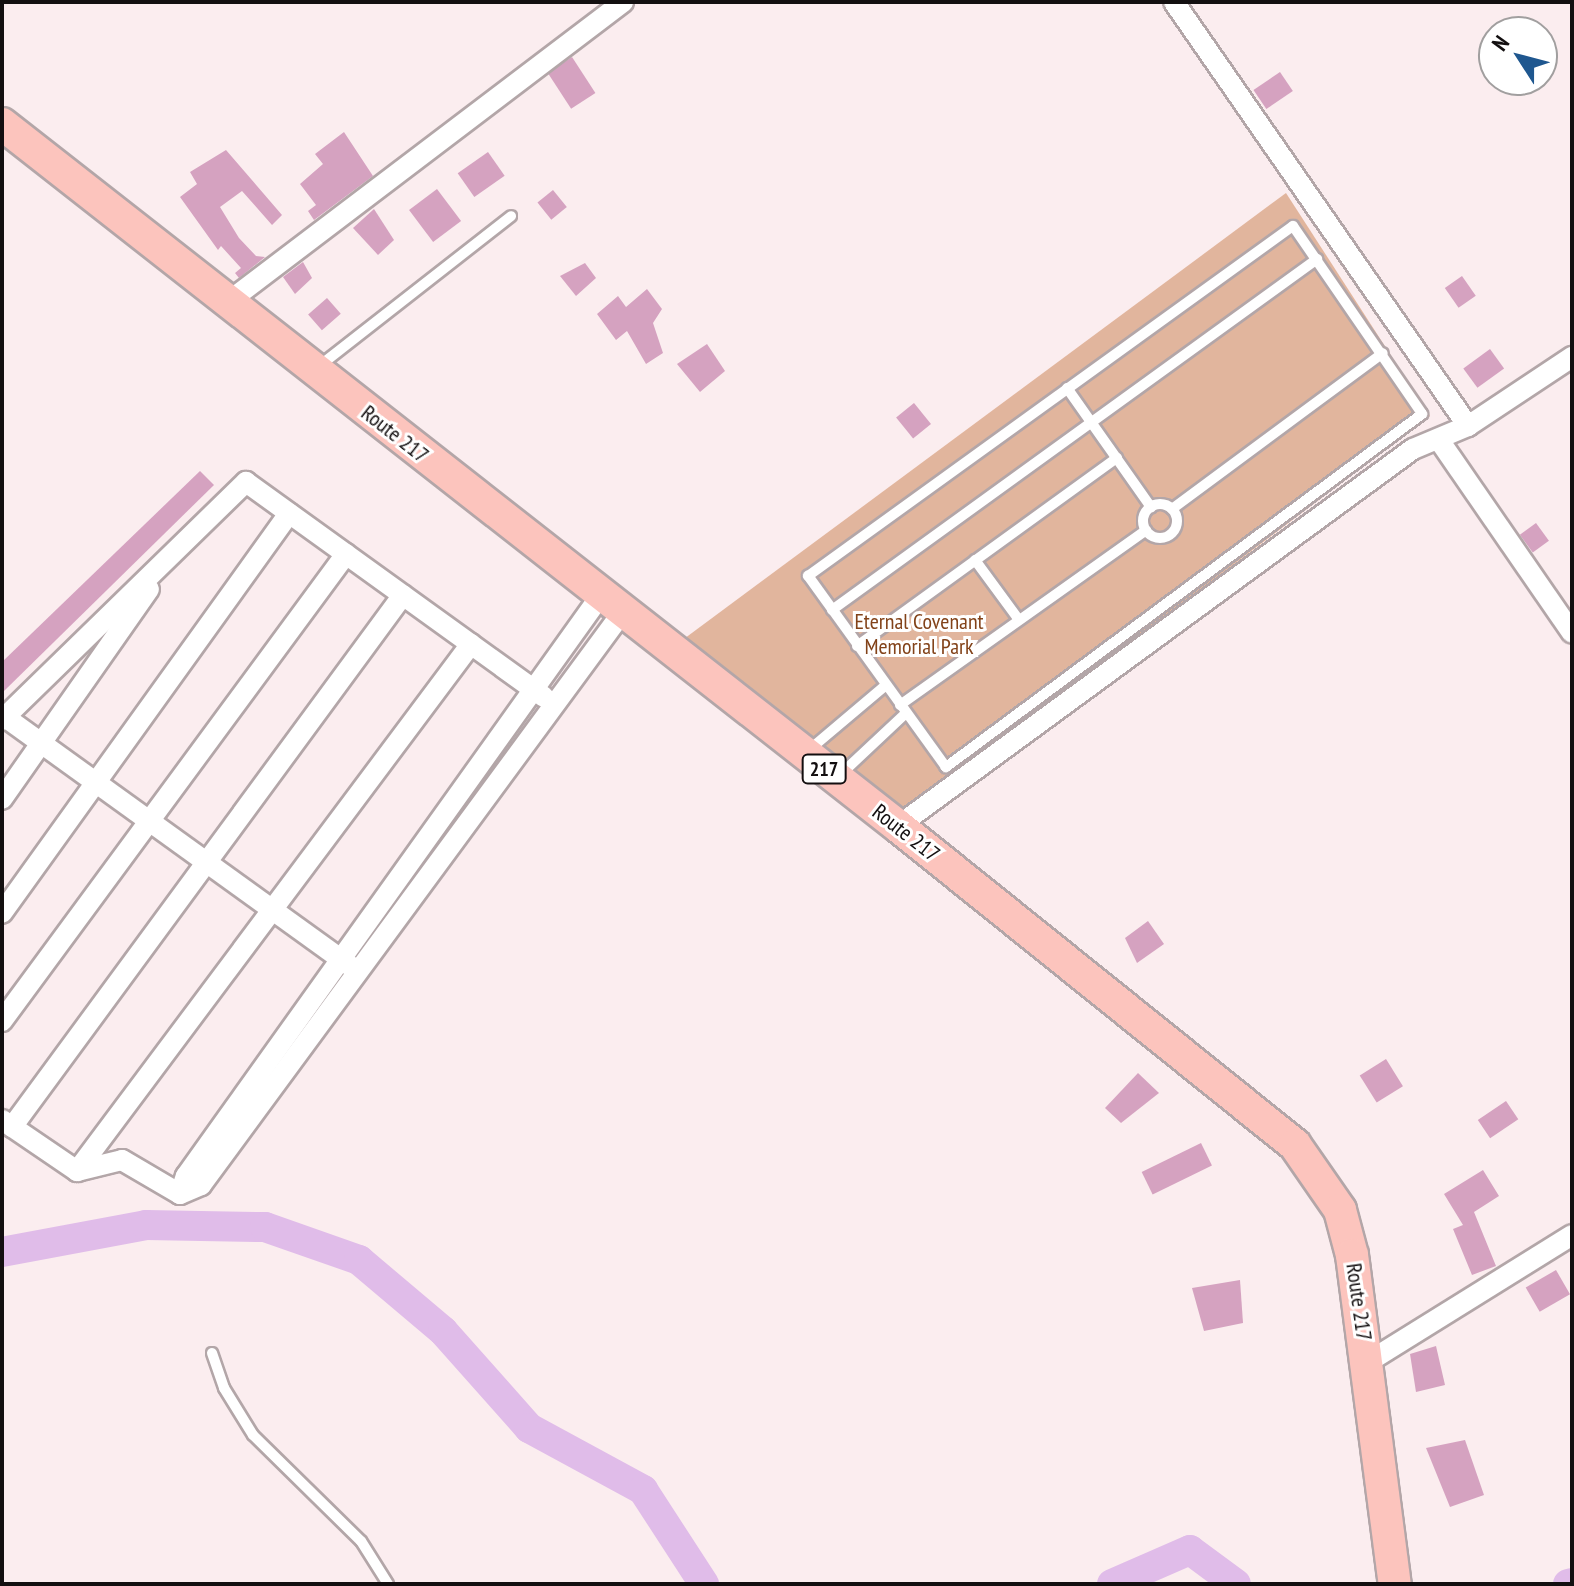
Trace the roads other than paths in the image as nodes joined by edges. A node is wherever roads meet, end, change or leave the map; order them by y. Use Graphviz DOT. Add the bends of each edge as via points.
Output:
graph roads {
  1 [pos="623,2"];
  2 [pos="1174,2"];
  3 [pos="2,124"];
  4 [pos="511,216"];
  5 [pos="1317,259"];
  6 [pos="228,302"];
  7 [pos="1383,353"];
  8 [pos="1572,357"];
  9 [pos="313,370"];
  10 [pos="1067,388"];
  11 [pos="1093,423"];
  12 [pos="1468,426"];
  13 [pos="1439,440"];
  14 [pos="1117,458"];
  15 [pos="1151,507"];
  16 [pos="1172,509"];
  17 [pos="289,513"];
  18 [pos="1146,530"];
  19 [pos="175,551"];
  20 [pos="346,554"];
  21 [pos="975,560"];
  22 [pos="403,595"];
  23 [pos="612,604"];
  24 [pos="832,610"];
  25 [pos="1019,620"];
  26 [pos="1572,633"];
  27 [pos="471,644"];
  28 [pos="857,646"];
  29 [pos="886,685"];
  30 [pos="536,690"];
  31 [pos="556,705"];
  32 [pos="903,709"];
  33 [pos="4,718"];
  34 [pos="43,744"];
  35 [pos="804,754"];
  36 [pos="836,778"];
  37 [pos="99,785"];
  38 [pos="2,799"];
  39 [pos="151,822"];
  40 [pos="898,826"];
  41 [pos="208,863"];
  42 [pos="272,910"];
  43 [pos="2,913"];
  44 [pos="342,960"];
  45 [pos="360,973"];
  46 [pos="2,1021"];
  47 [pos="7,1123"];
  48 [pos="77,1171"];
  49 [pos="180,1194"];
  50 [pos="1572,1235"];
  51 [pos="212,1353"];
  52 [pos="1368,1362"];
  53 [pos="1394,1576"];
  54 [pos="388,1584"];
  1 -- 6 [label="street"];
  2 -- 12 [label="street"];
  3 -- 6 [label="main road, Route 217 / 217"];
  4 -- 9 [label="lane"];
  5 -- 7 [label="lane"];
  5 -- 10 [label="lane" via="1293,226"];
  5 -- 11 [label="lane"];
  6 -- 9 [label="main road, Route 217 / 217"];
  7 -- 16 [label="lane"];
  7 -- 32 [label="lane" via="1422,414 946,767"];
  8 -- 12 [label="street"];
  9 -- 23 [label="main road, Route 217 / 217"];
  10 -- 11 [label="lane"];
  10 -- 24 [label="lane" via="808,576"];
  11 -- 14 [label="lane"];
  11 -- 24 [label="lane"];
  12 -- 13 [label="street"];
  13 -- 26 [label="street"];
  13 -- 40 [label="street" via="1413,449"];
  14 -- 15 [label="lane"];
  14 -- 21 [label="lane"];
  15 -- 16 [label="lane"];
  15 -- 18 [label="lane" via="1143,518"];
  16 -- 18 [label="lane" via="1177,517 1172,533 1159,538"];
  17 -- 19 [label="street" via="246,482"];
  17 -- 20 [label="street"];
  17 -- 37 [label="street"];
  18 -- 25 [label="lane"];
  19 -- 33 [label="street"];
  19 -- 34 [label="street"];
  20 -- 22 [label="street"];
  20 -- 39 [label="street"];
  21 -- 25 [label="lane"];
  21 -- 28 [label="lane"];
  22 -- 27 [label="street"];
  22 -- 41 [label="street"];
  23 -- 30 [label="street"];
  23 -- 31 [label="street"];
  23 -- 35 [label="main road, Route 217 / 217"];
  24 -- 28 [label="lane"];
  25 -- 32 [label="lane"];
  27 -- 30 [label="street"];
  27 -- 42 [label="street"];
  28 -- 29 [label="lane"];
  29 -- 32 [label="lane"];
  29 -- 35 [label="lane"];
  30 -- 31 [label="street"];
  30 -- 44 [label="street"];
  31 -- 45 [label="street"];
  32 -- 36 [label="lane"];
  33 -- 34 [label="street"];
  34 -- 37 [label="street"];
  34 -- 38 [label="street"];
  35 -- 36 [label="main road, Route 217 / 217"];
  36 -- 40 [label="main road, Route 217 / 217"];
  37 -- 39 [label="street"];
  37 -- 43 [label="street"];
  39 -- 41 [label="street"];
  39 -- 46 [label="street"];
  40 -- 52 [label="main road, Route 217 / 217" via="1295,1145 1340,1210"];
  41 -- 42 [label="street"];
  41 -- 47 [label="street"];
  42 -- 44 [label="street"];
  42 -- 48 [label="street"];
  44 -- 45 [label="street"];
  44 -- 49 [label="street" via="186,1176"];
  45 -- 49 [label="street" via="201,1185"];
  47 -- 48 [label="street"];
  48 -- 49 [label="street" via="122,1160"];
  50 -- 52 [label="street"];
  51 -- 54 [label="lane" via="224,1388 253,1435 361,1541"];
  52 -- 53 [label="main road, Route 217 / 217"];
}
